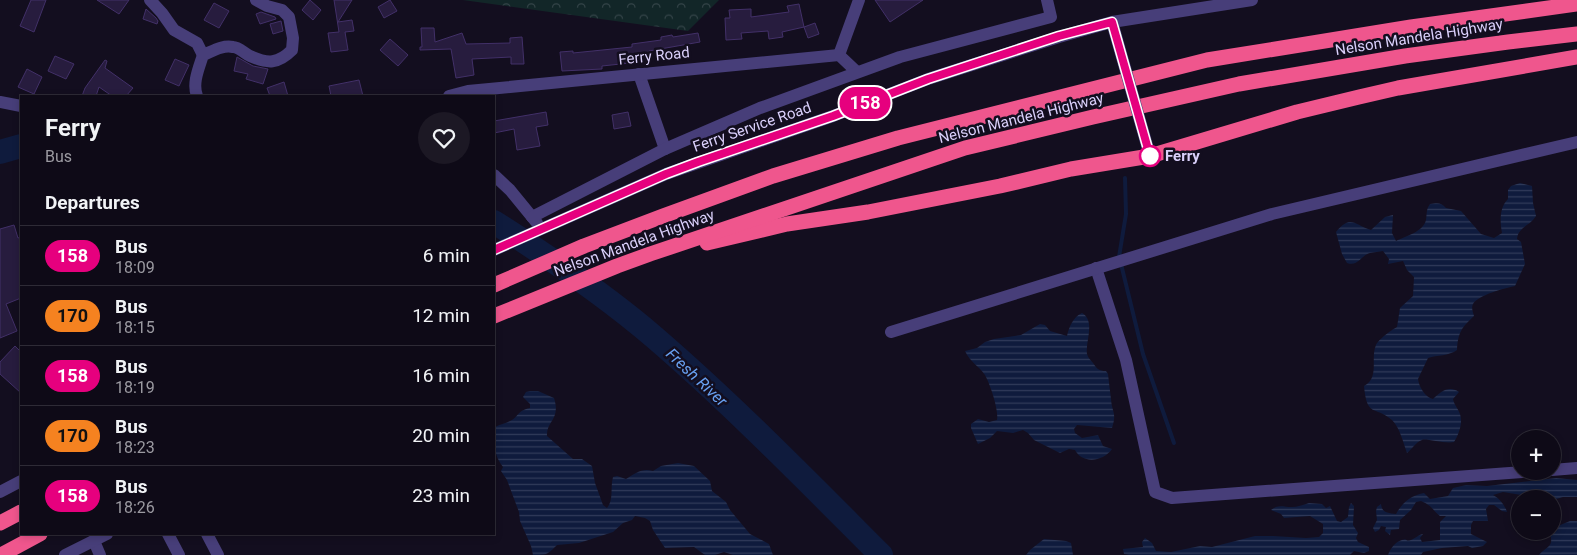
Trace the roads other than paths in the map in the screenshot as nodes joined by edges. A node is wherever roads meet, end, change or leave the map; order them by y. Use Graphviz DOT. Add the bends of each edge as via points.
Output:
graph roads {
  1 [pos="150,0"];
  2 [pos="256,0"];
  3 [pos="859,0"];
  4 [pos="1047,0"];
  5 [pos="1252,0"];
  6 [pos="1577,4"];
  7 [pos="1112,22"];
  8 [pos="1577,34"];
  9 [pos="203,55"];
  10 [pos="839,55"];
  11 [pos="1577,57"];
  12 [pos="857,72"];
  13 [pos="639,74"];
  14 [pos="468,94"];
  15 [pos="196,95"];
  16 [pos="0,102"];
  17 [pos="20,106"];
  18 [pos="1577,142"];
  19 [pos="665,149"];
  20 [pos="1150,156"];
  21 [pos="495,177"];
  22 [pos="532,217"];
  23 [pos="542,229"];
  24 [pos="495,250"];
  25 [pos="650,254"];
  26 [pos="1096,268"];
  27 [pos="495,285"];
  28 [pos="495,316"];
  29 [pos="891,332"];
  30 [pos="1577,468"];
  31 [pos="1561,469"];
  32 [pos="1511,473"];
  33 [pos="20,482"];
  34 [pos="0,492"];
  35 [pos="20,513"];
  36 [pos="0,523"];
  37 [pos="38,535"];
  38 [pos="104,535"];
  39 [pos="169,535"];
  40 [pos="208,535"];
  41 [pos="94,541"];
  42 [pos="1,555"];
  43 [pos="65,555"];
  44 [pos="100,555"];
  45 [pos="179,555"];
  46 [pos="218,555"];
  1 -- 9 [label="street" via="174,30 197,43"];
  2 -- 9 [label="street" via="282,10 289,17 292,50 278,61 266,61 236,47 224,46"];
  3 -- 10 [label="street"];
  4 -- 12 [label="street" via="1052,17 900,56"];
  5 -- 7 [label="street, Ferry Service Road"];
  6 -- 27 [label="highway, Nelson Mandela Highway" via="1207,60 898,138 773,176 584,246"];
  7 -- 20 [label="street, bridge"];
  7 -- 23 [label="street, Ferry Service Road" via="928,79 666,174"];
  8 -- 25 [label="highway, Nelson Mandela Highway" via="1405,56 1239,84 1084,119 965,148"];
  9 -- 15 [label="street" via="194,90"];
  10 -- 12 [label="street"];
  10 -- 13 [label="street, Ferry Road"];
  11 -- 20 [label="highway" via="1359,97"];
  12 -- 19 [label="street" via="760,108"];
  13 -- 14 [label="street, Ferry Road"];
  13 -- 19 [label="street"];
  16 -- 17 [label="street"];
  18 -- 26 [label="street" via="1272,214"];
  19 -- 22 [label="street"];
  20 -- 25 [label="highway" via="1071,169 868,212 786,224"];
  21 -- 22 [label="street"];
  22 -- 23 [label="street"];
  23 -- 24 [label="street, Ferry Service Road"];
  25 -- 28 [label="highway, Nelson Mandela Highway"];
  26 -- 29 [label="street"];
  26 -- 32 [label="street" via="1126,360 1155,492 1172,498"];
  30 -- 31 [label="street"];
  33 -- 34 [label="street"];
  35 -- 36 [label="highway"];
  37 -- 42 [label="highway"];
  38 -- 41 [label="street"];
  39 -- 45 [label="street"];
  40 -- 46 [label="street"];
  41 -- 43 [label="street"];
  41 -- 44 [label="street"];
}
